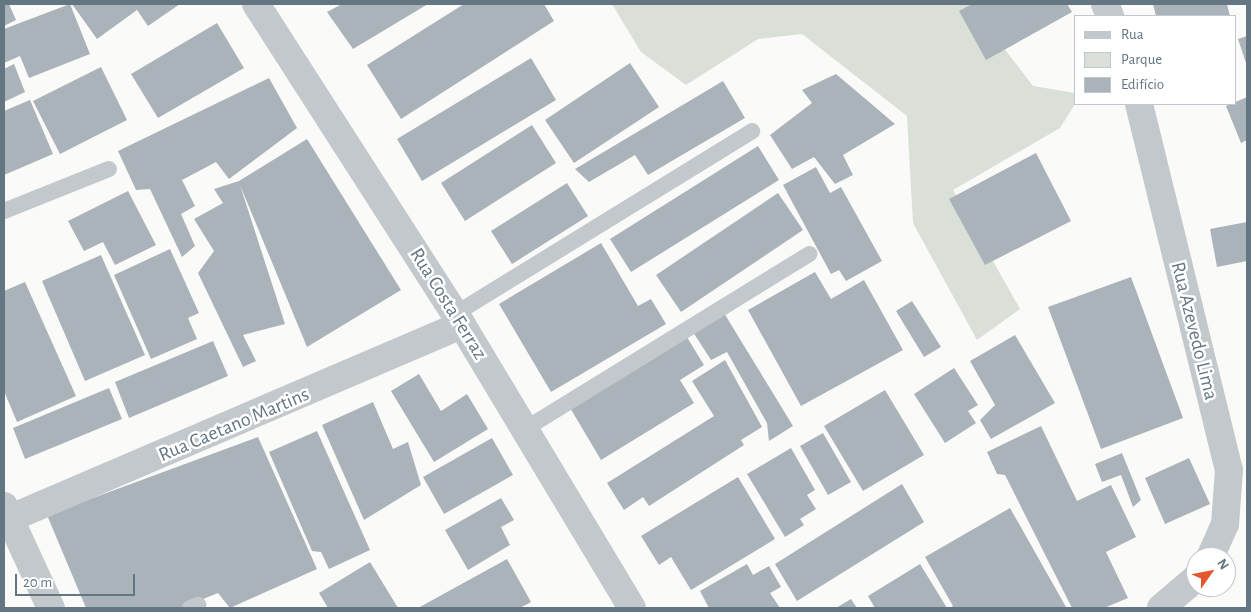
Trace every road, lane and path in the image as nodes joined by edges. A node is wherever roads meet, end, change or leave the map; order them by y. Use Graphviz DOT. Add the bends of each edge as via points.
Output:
graph roads {
  1 [pos="256,4"];
  2 [pos="1139,105"];
  3 [pos="752,131"];
  4 [pos="108,169"];
  5 [pos="4,211"];
  6 [pos="809,254"];
  7 [pos="459,320"];
  8 [pos="525,429"];
  9 [pos="6,515"];
  10 [pos="1215,547"];
  11 [pos="1186,587"];
  12 [pos="51,608"];
  13 [pos="632,608"];
  14 [pos="1161,608"];
  1 -- 7 [label="street, Rua Costa Ferraz"];
  2 -- 10 [label="street, Rua Azevedo Lima" via="1229,470 1225,524"];
  3 -- 7 [label="lane"];
  4 -- 5 [label="lane"];
  6 -- 8 [label="lane"];
  7 -- 8 [label="street, Rua Costa Ferraz"];
  7 -- 9 [label="street, Rua Caetano Martins"];
  8 -- 13 [label="street, Rua Costa Ferraz"];
  9 -- 12 [label="street"];
  11 -- 14 [label="street"];
}
